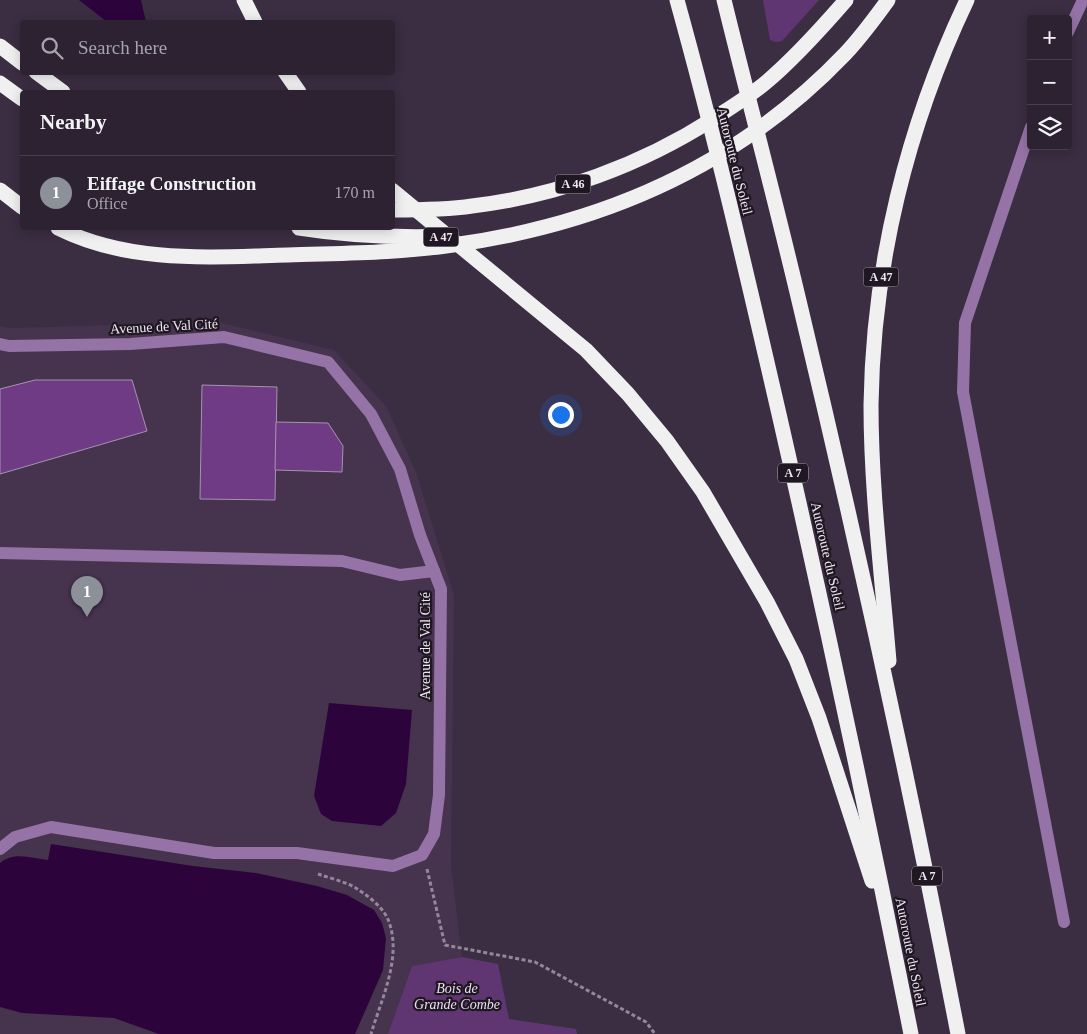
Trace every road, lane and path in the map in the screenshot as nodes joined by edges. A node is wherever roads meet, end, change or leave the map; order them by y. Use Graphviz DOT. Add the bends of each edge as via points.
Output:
graph roads {
  1 [pos="244,0"];
  2 [pos="677,0"];
  3 [pos="724,0"];
  4 [pos="846,0"];
  5 [pos="888,0"];
  6 [pos="967,0"];
  7 [pos="1083,0"];
  8 [pos="255,20"];
  9 [pos="1072,23"];
  10 [pos="0,46"];
  11 [pos="20,61"];
  12 [pos="40,75"];
  13 [pos="287,75"];
  14 [pos="0,83"];
  15 [pos="60,90"];
  16 [pos="298,90"];
  17 [pos="20,98"];
  18 [pos="1027,139"];
  19 [pos="0,190"];
  20 [pos="395,192"];
  21 [pos="20,205"];
  22 [pos="395,210"];
  23 [pos="63,230"];
  24 [pos="314,230"];
  25 [pos="523,232"];
  26 [pos="0,344"];
  27 [pos="0,553"];
  28 [pos="434,571"];
  29 [pos="894,718"];
  30 [pos="0,849"];
  31 [pos="422,855"];
  32 [pos="317,873"];
  33 [pos="1064,922"];
  34 [pos="894,950"];
  35 [pos="371,1034"];
  36 [pos="655,1034"];
  37 [pos="911,1034"];
  38 [pos="958,1034"];
  1 -- 8 [label="highway"];
  2 -- 34 [label="highway, Autoroute du Soleil / A 7" via="718,158 807,537"];
  3 -- 29 [label="highway, Autoroute du Soleil / A 7" via="800,305"];
  4 -- 22 [label="highway, A 46" via="795,56 762,85 694,131 654,153 589,179 489,204"];
  5 -- 25 [label="highway, A 47" via="847,52 771,120 734,147 664,186 604,210"];
  6 -- 29 [label="highway, A 47" via="934,76 907,156 889,235 876,321 871,406 873,463"];
  7 -- 9 [label="street"];
  10 -- 11 [label="highway"];
  12 -- 15 [label="highway"];
  13 -- 16 [label="highway"];
  14 -- 17 [label="highway"];
  18 -- 33 [label="street" via="965,323 963,392"];
  19 -- 21 [label="highway"];
  20 -- 34 [label="highway" via="586,350 667,441 703,492 767,602 820,718"];
  23 -- 25 [label="highway" via="104,245 166,256 374,252 451,245"];
  24 -- 25 [label="highway, A 47" via="360,236 428,237"];
  26 -- 28 [label="street, Avenue de Val Cité" via="130,344 224,338 328,362 371,414 400,469"];
  27 -- 28 [label="street" via="342,561 400,575"];
  28 -- 31 [label="street, Avenue de Val Cité" via="441,589 438,795 434,834"];
  29 -- 38 [label="highway, Autoroute du Soleil / A 7"];
  30 -- 31 [label="street" via="15,837 51,827 214,853 297,853 393,866"];
  31 -- 36 [label="path" via="431,879 445,945 535,962 646,1022"];
  32 -- 35 [label="path" via="353,887 375,902 389,921 393,946 390,971"];
  34 -- 37 [label="highway, Autoroute du Soleil / A 7"];
}
